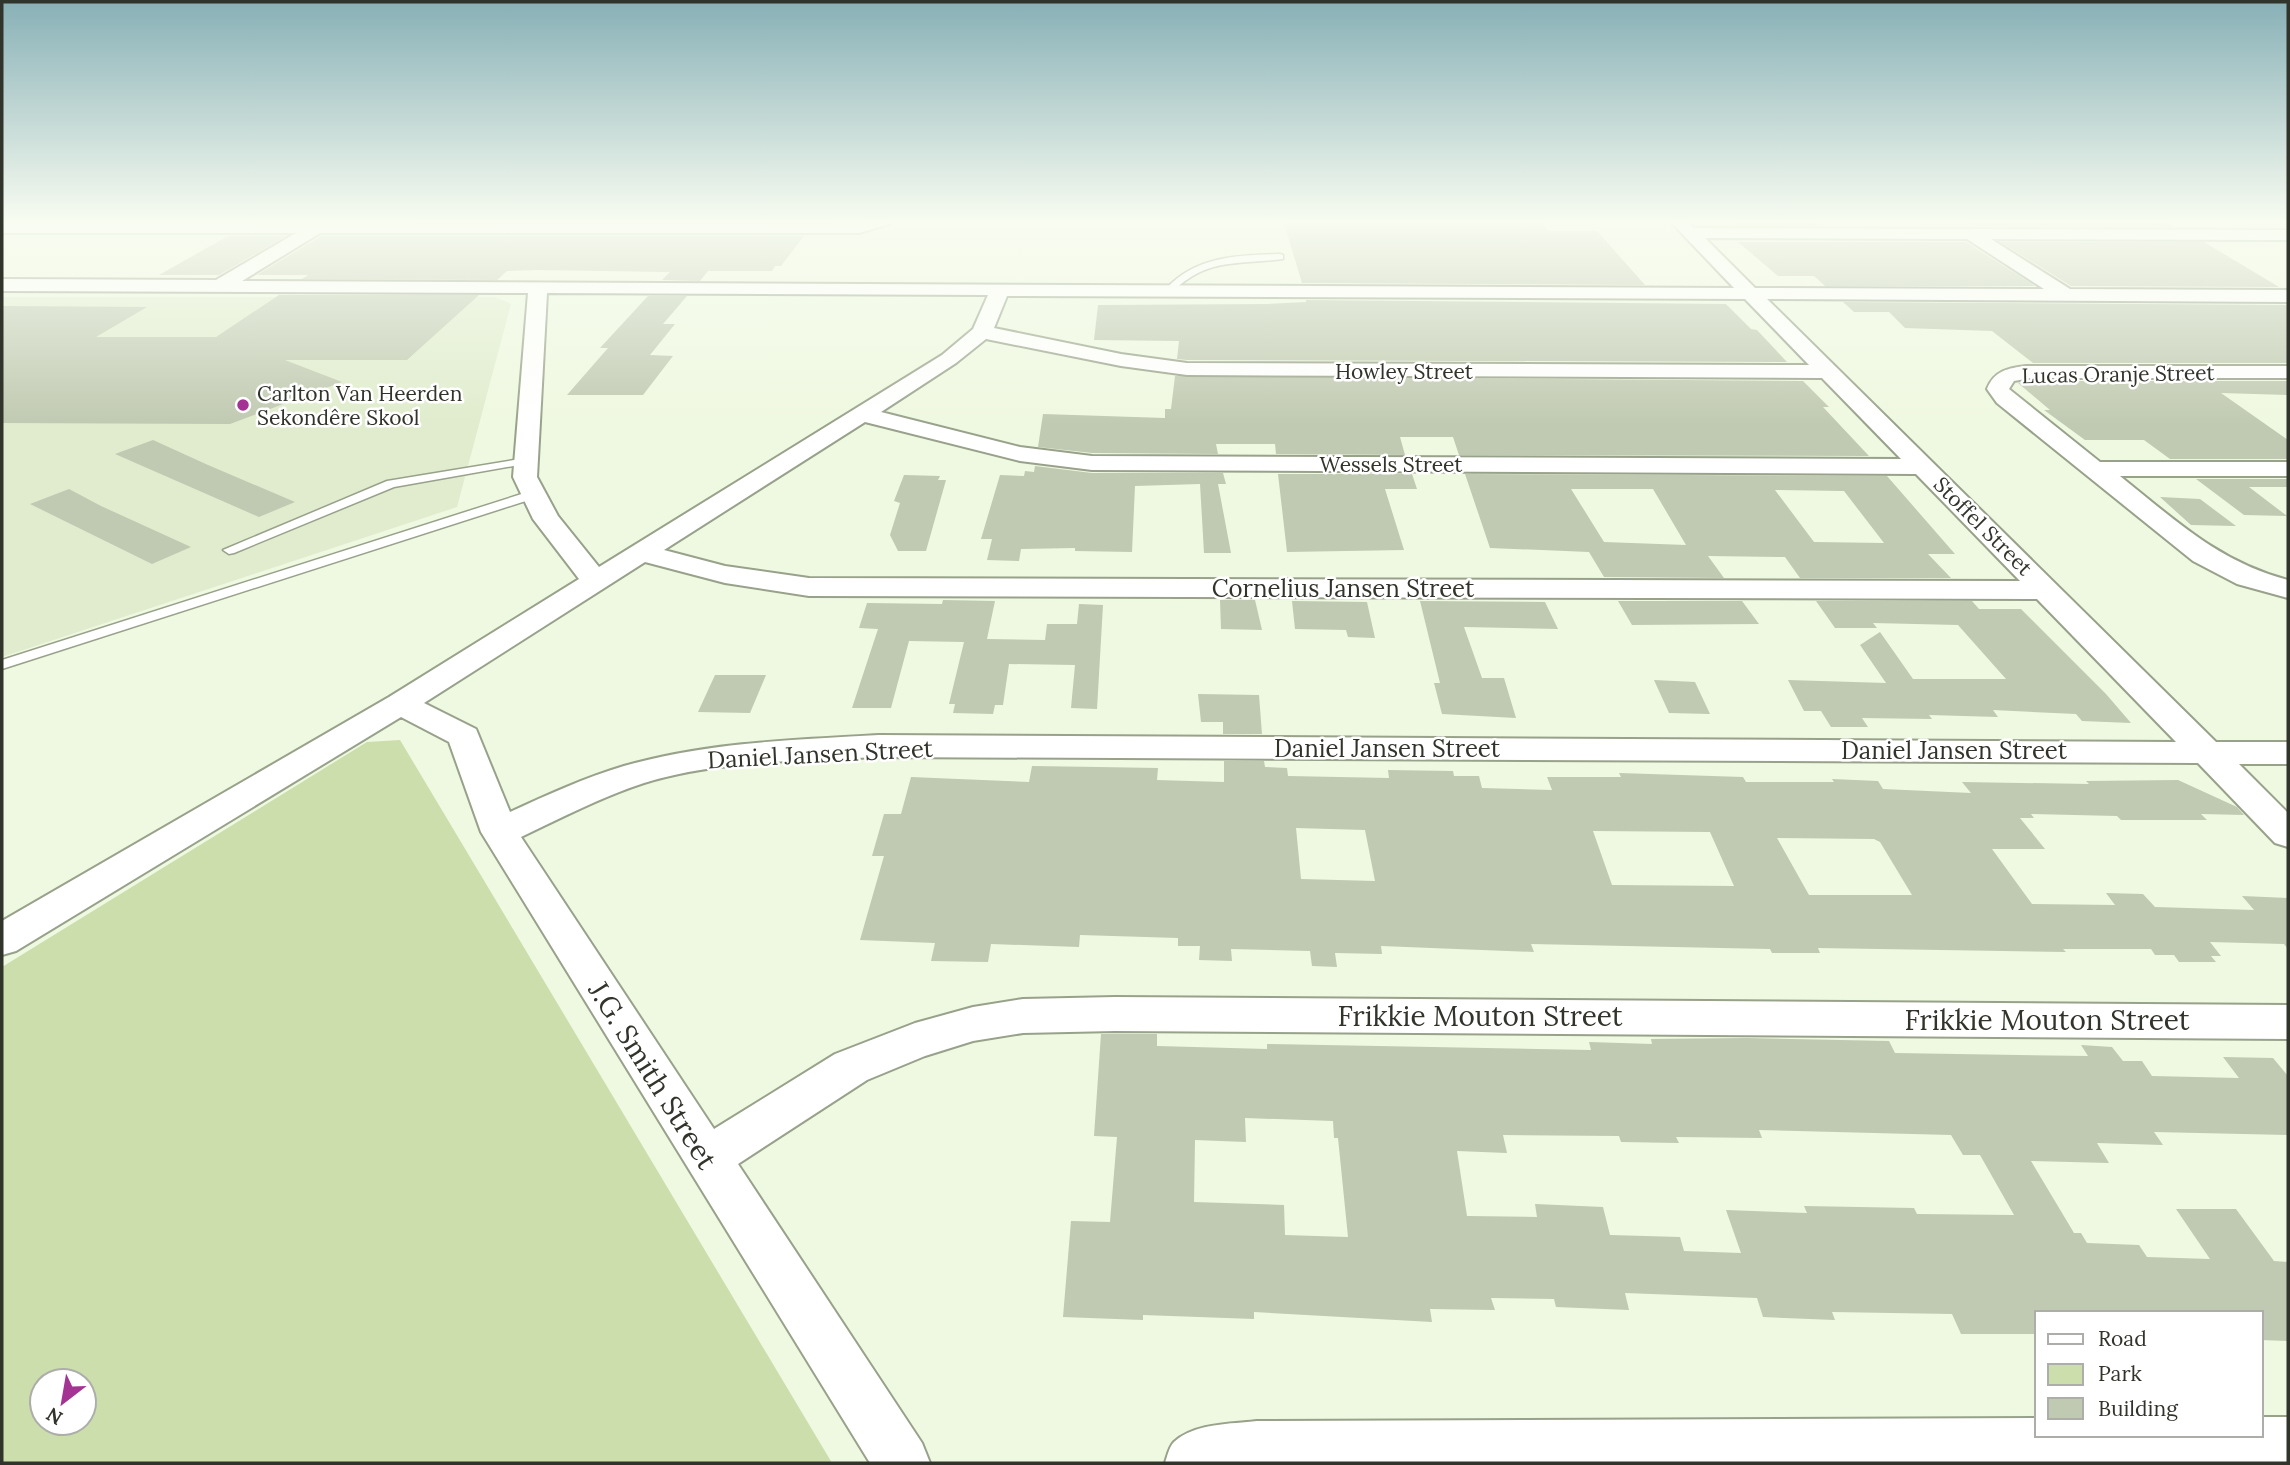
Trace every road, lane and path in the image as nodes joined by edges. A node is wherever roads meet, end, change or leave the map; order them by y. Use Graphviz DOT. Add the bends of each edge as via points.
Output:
graph roads {
  1 [pos="538,288"];
  2 [pos="1001,288"];
  3 [pos="1063,288"];
  4 [pos="1746,288"];
  5 [pos="2055,288"];
  6 [pos="1170,289"];
  7 [pos="1751,293"];
  8 [pos="2064,294"];
  9 [pos="2288,296"];
  10 [pos="982,332"];
  11 [pos="1829,372"];
  12 [pos="2288,372"];
  13 [pos="862,414"];
  14 [pos="526,461"];
  15 [pos="1925,467"];
  16 [pos="2096,469"];
  17 [pos="2288,469"];
  18 [pos="531,495"];
  19 [pos="229,550"];
  20 [pos="642,552"];
  21 [pos="596,581"];
  22 [pos="2288,589"];
  23 [pos="2048,590"];
  24 [pos="2,665"];
  25 [pos="400,704"];
  26 [pos="2204,751"];
  27 [pos="2288,753"];
  28 [pos="499,832"];
  29 [pos="2288,834"];
  30 [pos="2,940"];
  31 [pos="2288,1022"];
  32 [pos="707,1159"];
  33 [pos="2288,1444"];
  34 [pos="902,1463"];
  35 [pos="1193,1463"];
  1 -- 14 [label="street"];
  2 -- 10 [label="street"];
  3 -- 6 [label="street"];
  4 -- 7 [label="street, Stoffel Street"];
  5 -- 8 [label="street"];
  6 -- 7 [label="street"];
  7 -- 8 [label="street"];
  7 -- 11 [label="street, Stoffel Street"];
  8 -- 9 [label="street"];
  10 -- 11 [label="street, Howley Street" via="1187,369"];
  10 -- 13 [label="street" via="949,359"];
  11 -- 15 [label="street, Stoffel Street"];
  12 -- 16 [label="street, Lucas Oranje Street" via="2032,372 2010,375 1999,382 2005,398"];
  13 -- 15 [label="street, Wessels Street" via="1020,454 1092,463"];
  13 -- 20 [label="street"];
  14 -- 18 [label="street"];
  14 -- 19 [label="lane" via="390,484"];
  15 -- 23 [label="street, Stoffel Street"];
  16 -- 17 [label="street"];
  16 -- 22 [label="street" via="2222,567"];
  18 -- 21 [label="street"];
  18 -- 24 [label="lane"];
  20 -- 21 [label="street"];
  20 -- 23 [label="street, Cornelius Jansen Street" via="715,574 809,587"];
  21 -- 25 [label="street"];
  23 -- 26 [label="street, Stoffel Street"];
  25 -- 28 [label="street, J.G. Smith Street" via="464,736"];
  25 -- 30 [label="street"];
  26 -- 27 [label="street, Daniel Jansen Street"];
  26 -- 28 [label="street, Daniel Jansen Street" via="879,746 681,763 635,775"];
  26 -- 29 [label="street, Stoffel Street"];
  28 -- 32 [label="street, J.G. Smith Street"];
  31 -- 32 [label="street, Frikkie Mouton Street" via="1023,1016 915,1041 851,1067"];
  32 -- 34 [label="street, J.G. Smith Street"];
  33 -- 35 [label="street" via="1257,1449 1205,1456"];
}
